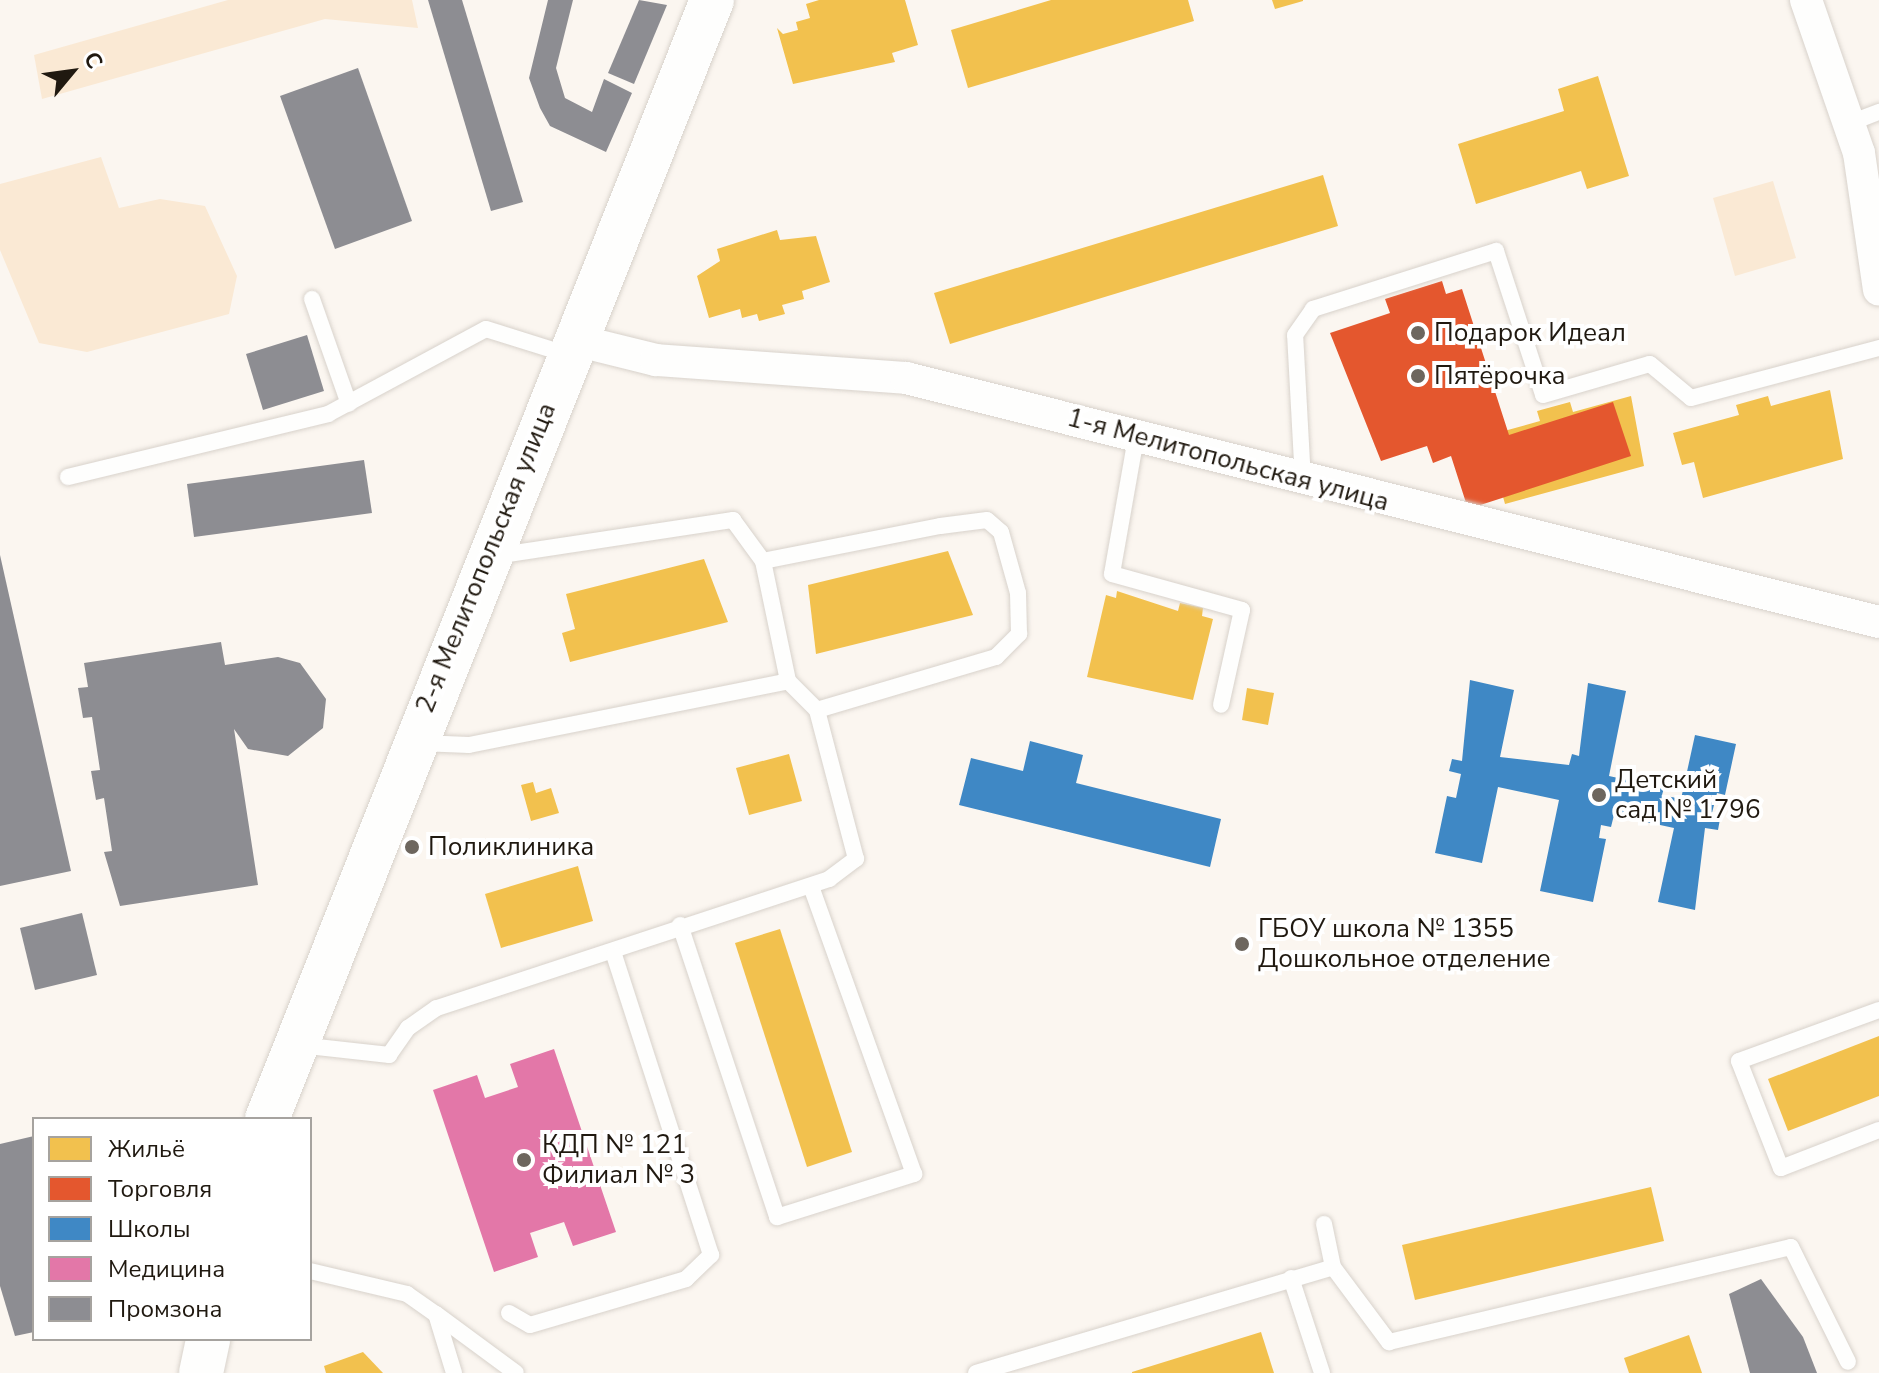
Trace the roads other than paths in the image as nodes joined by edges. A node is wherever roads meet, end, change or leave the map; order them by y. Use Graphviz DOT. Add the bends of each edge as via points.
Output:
graph roads {
  1 [pos="712,0"];
  2 [pos="1806,0"];
  3 [pos="1864,118"];
  4 [pos="1879,284"];
  5 [pos="1879,290"];
  6 [pos="312,299"];
  7 [pos="569,346"];
  8 [pos="1879,348"];
  9 [pos="349,404"];
  10 [pos="1137,432"];
  11 [pos="68,477"];
  12 [pos="1303,482"];
  13 [pos="489,557"];
  14 [pos="763,561"];
  15 [pos="1879,622"];
  16 [pos="788,681"];
  17 [pos="1221,705"];
  18 [pos="817,710"];
  19 [pos="413,742"];
  20 [pos="811,886"];
  21 [pos="680,925"];
  22 [pos="614,955"];
  23 [pos="1879,1010"];
  24 [pos="293,1044"];
  25 [pos="268,1117"];
  26 [pos="1879,1130"];
  27 [pos="1324,1224"];
  28 [pos="1333,1267"];
  29 [pos="312,1271"];
  30 [pos="1291,1278"];
  31 [pos="509,1313"];
  32 [pos="436,1314"];
  33 [pos="208,1341"];
  34 [pos="1848,1362"];
  35 [pos="201,1373"];
  36 [pos="454,1373"];
  37 [pos="516,1373"];
  38 [pos="976,1373"];
  39 [pos="1322,1373"];
  1 -- 7 [label="street, 2-я Мелитопольская улица"];
  2 -- 3 [label="street"];
  3 -- 4 [label="street"];
  4 -- 5 [label="street"];
  6 -- 9 [label="lane"];
  7 -- 9 [label="lane" via="486,329"];
  7 -- 10 [label="street, 1-я Мелитопольская улица" via="656,360 906,378"];
  7 -- 13 [label="street, 2-я Мелитопольская улица"];
  8 -- 12 [label="lane" via="1691,398 1650,364 1543,395 1496,251 1313,309 1295,335"];
  9 -- 11 [label="lane" via="245,439"];
  10 -- 12 [label="street, 1-я Мелитопольская улица"];
  10 -- 17 [label="lane" via="1112,574 1242,610"];
  12 -- 15 [label="street, 1-я Мелитопольская улица"];
  13 -- 14 [label="lane" via="733,520"];
  13 -- 19 [label="street, 2-я Мелитопольская улица"];
  14 -- 16 [label="lane"];
  14 -- 18 [label="lane" via="987,520 1001,532 1018,593 1019,634 996,657"];
  16 -- 18 [label="lane"];
  16 -- 19 [label="lane" via="469,745"];
  18 -- 20 [label="lane" via="856,859"];
  19 -- 24 [label="street, 2-я Мелитопольская улица"];
  20 -- 21 [label="lane"];
  20 -- 21 [label="lane" via="914,1174 777,1217"];
  21 -- 22 [label="lane"];
  22 -- 24 [label="lane" via="437,1008 408,1028 389,1055"];
  22 -- 31 [label="lane" via="711,1255 686,1279 530,1325"];
  23 -- 26 [label="lane" via="1739,1061 1781,1168"];
  24 -- 25 [label="street, 2-я Мелитопольская улица"];
  27 -- 28 [label="lane"];
  28 -- 30 [label="lane"];
  28 -- 34 [label="lane" via="1389,1342 1791,1247"];
  29 -- 32 [label="lane" via="407,1294"];
  30 -- 38 [label="lane"];
  30 -- 39 [label="lane"];
  32 -- 36 [label="lane"];
  32 -- 37 [label="lane"];
  33 -- 35 [label="street"];
}
